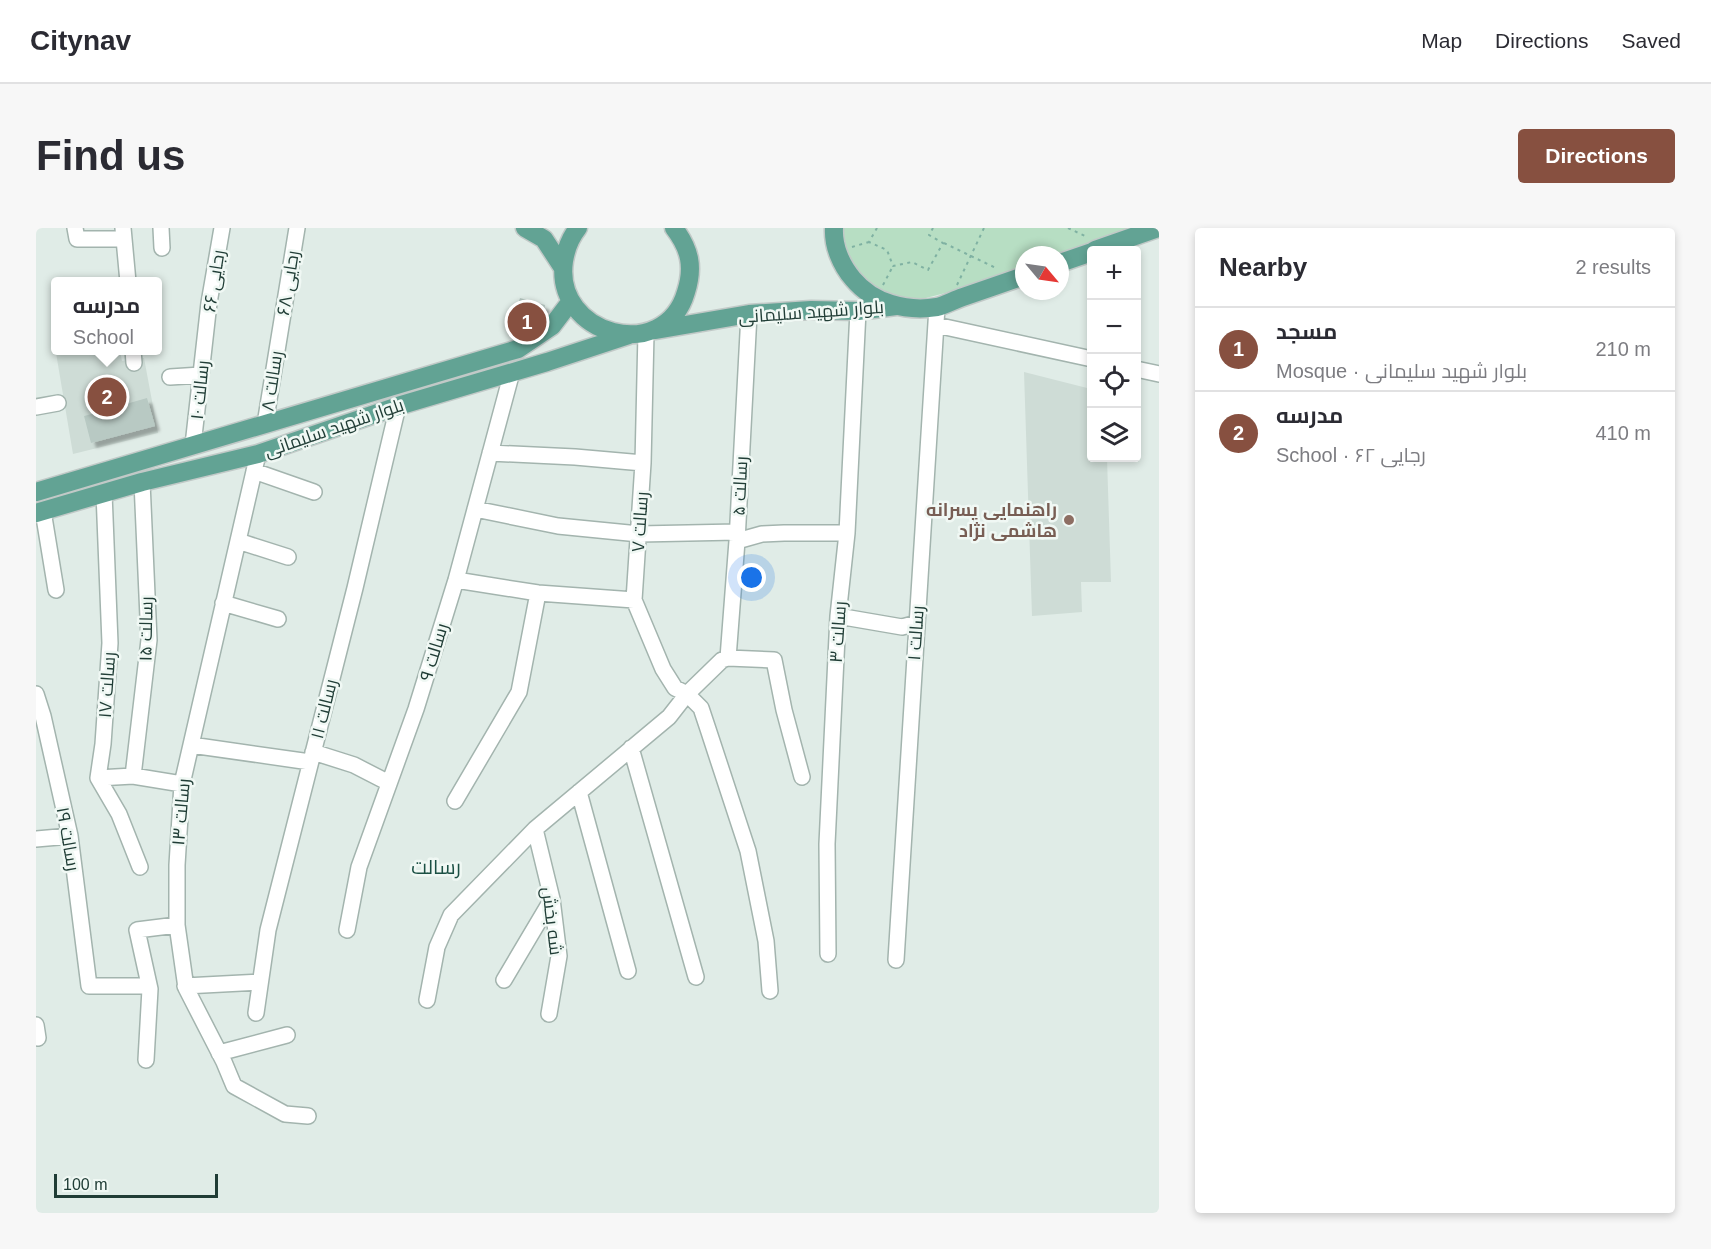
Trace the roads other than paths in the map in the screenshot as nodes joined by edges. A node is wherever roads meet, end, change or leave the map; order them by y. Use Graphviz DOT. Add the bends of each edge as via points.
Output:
graph roads {
  1 [pos="75,228"];
  2 [pos="161,228"];
  3 [pos="222,228"];
  4 [pos="297,228"];
  5 [pos="525,228"];
  6 [pos="578,228"];
  7 [pos="674,228"];
  8 [pos="834,228"];
  9 [pos="1158,228"];
  10 [pos="124,234"];
  11 [pos="1100,246"];
  12 [pos="162,248"];
  13 [pos="1087,251"];
  14 [pos="1069,259"];
  15 [pos="563,268"];
  16 [pos="128,277"];
  17 [pos="1015,280"];
  18 [pos="570,301"];
  19 [pos="896,306"];
  20 [pos="858,311"];
  21 [pos="749,314"];
  22 [pos="937,316"];
  23 [pos="643,333"];
  24 [pos="206,334"];
  25 [pos="279,338"];
  26 [pos="1087,358"];
  27 [pos="1141,370"];
  28 [pos="512,372"];
  29 [pos="1159,374"];
  30 [pos="201,375"];
  31 [pos="170,376"];
  32 [pos="58,403"];
  33 [pos="398,406"];
  34 [pos="36,407"];
  35 [pos="265,424"];
  36 [pos="194,445"];
  37 [pos="490,453"];
  38 [pos="256,462"];
  39 [pos="643,463"];
  40 [pos="142,482"];
  41 [pos="36,492"];
  42 [pos="314,492"];
  43 [pos="104,493"];
  44 [pos="475,509"];
  45 [pos="40,512"];
  46 [pos="847,533"];
  47 [pos="639,534"];
  48 [pos="737,536"];
  49 [pos="238,541"];
  50 [pos="288,557"];
  51 [pos="456,580"];
  52 [pos="56,590"];
  53 [pos="538,593"];
  54 [pos="634,600"];
  55 [pos="223,603"];
  56 [pos="838,616"];
  57 [pos="278,619"];
  58 [pos="917,623"];
  59 [pos="728,658"];
  60 [pos="36,694"];
  61 [pos="687,694"];
  62 [pos="191,745"];
  63 [pos="631,748"];
  64 [pos="312,757"];
  65 [pos="133,776"];
  66 [pos="802,777"];
  67 [pos="98,778"];
  68 [pos="389,783"];
  69 [pos="182,784"];
  70 [pos="579,792"];
  71 [pos="455,801"];
  72 [pos="535,829"];
  73 [pos="70,836"];
  74 [pos="36,839"];
  75 [pos="140,867"];
  76 [pos="552,899"];
  77 [pos="177,925"];
  78 [pos="347,930"];
  79 [pos="828,954"];
  80 [pos="896,960"];
  81 [pos="628,971"];
  82 [pos="696,977"];
  83 [pos="504,980"];
  84 [pos="260,982"];
  85 [pos="149,986"];
  86 [pos="185,986"];
  87 [pos="770,991"];
  88 [pos="427,1000"];
  89 [pos="256,1013"];
  90 [pos="549,1014"];
  91 [pos="287,1035"];
  92 [pos="219,1053"];
  93 [pos="146,1060"];
  94 [pos="308,1116"];
  1 -- 10 [label="street" via="77,239"];
  2 -- 12 [label="street"];
  3 -- 24 [label="street, رجایی ۶۶"];
  4 -- 25 [label="street, رجایی ۶۸"];
  5 -- 15 [label="main road" via="544,239"];
  6 -- 15 [label="main road" via="566,251"];
  7 -- 23 [label="main road" via="690,259 685,298 668,320"];
  8 -- 19 [label="main road" via="837,252 846,271 859,287"];
  9 -- 11 [label="main road"];
  10 -- 16 [label="street"];
  13 -- 14 [label="main road"];
  15 -- 18 [label="main road"];
  17 -- 22 [label="main road"];
  18 -- 23 [label="main road" via="595,326 610,332"];
  18 -- 35 [label="main road, بلوار شهید سلیمانی" via="552,326 518,349"];
  19 -- 20 [label="main road, بلوار شهید سلیمانی"];
  19 -- 22 [label="main road" via="917,308"];
  20 -- 21 [label="main road, بلوار شهید سلیمانی"];
  20 -- 46 [label="street, رسالت ۳"];
  21 -- 23 [label="main road, بلوار شهید سلیمانی"];
  21 -- 48 [label="street, رسالت ۵"];
  22 -- 26 [label="street"];
  22 -- 58 [label="street, رسالت ۱"];
  23 -- 28 [label="main road, بلوار شهید سلیمانی"];
  23 -- 39 [label="street, رسالت ۷"];
  24 -- 30 [label="street, رسالت ۱۰"];
  25 -- 35 [label="street, رسالت ۸"];
  27 -- 29 [label="street"];
  28 -- 33 [label="main road, بلوار شهید سلیمانی"];
  28 -- 37 [label="street, رسالت ۹"];
  30 -- 31 [label="street"];
  30 -- 36 [label="street, رسالت ۱۰"];
  32 -- 34 [label="street"];
  33 -- 38 [label="main road, بلوار شهید سلیمانی"];
  33 -- 64 [label="street, رسالت ۱۱"];
  35 -- 36 [label="main road, بلوار شهید سلیمانی"];
  36 -- 41 [label="main road, بلوار شهید سلیمانی"];
  37 -- 39 [label="street"];
  37 -- 44 [label="street, رسالت ۹"];
  38 -- 40 [label="main road, بلوار شهید سلیمانی"];
  38 -- 42 [label="street"];
  38 -- 49 [label="street, رسالت ۱۳"];
  39 -- 47 [label="street, رسالت ۷"];
  40 -- 43 [label="main road, بلوار شهید سلیمانی"];
  40 -- 65 [label="street, رسالت ۱۵" via="149,640"];
  43 -- 45 [label="main road, بلوار شهید سلیمانی"];
  43 -- 67 [label="street, رسالت ۱۷" via="110,643"];
  44 -- 47 [label="street" via="558,525"];
  44 -- 51 [label="street, رسالت ۹"];
  45 -- 52 [label="street"];
  46 -- 48 [label="street"];
  46 -- 56 [label="street, رسالت ۳"];
  47 -- 48 [label="street"];
  47 -- 54 [label="street, رسالت ۷"];
  48 -- 59 [label="street, رسالت ۵"];
  49 -- 50 [label="street"];
  49 -- 55 [label="street, رسالت ۱۳"];
  51 -- 53 [label="street"];
  51 -- 68 [label="street, رسالت ۹"];
  53 -- 54 [label="street"];
  53 -- 71 [label="street" via="519,692"];
  54 -- 61 [label="street, رسالت ۷" via="663,669 675,687"];
  55 -- 57 [label="street"];
  55 -- 62 [label="street, رسالت ۱۳"];
  56 -- 58 [label="street" via="902,627"];
  56 -- 79 [label="street, رسالت ۳" via="826,844"];
  58 -- 80 [label="street, رسالت ۱"];
  59 -- 61 [label="street"];
  59 -- 66 [label="street" via="774,660"];
  60 -- 73 [label="street, رسالت ۱۹"];
  61 -- 63 [label="street" via="669,717"];
  61 -- 87 [label="street, رسالت ۷" via="701,708 748,851 766,941"];
  62 -- 64 [label="street"];
  62 -- 69 [label="street, رسالت ۱۳"];
  63 -- 70 [label="street"];
  63 -- 82 [label="street"];
  64 -- 68 [label="street" via="354,765"];
  64 -- 84 [label="street, رسالت ۱۱" via="268,930"];
  65 -- 67 [label="street"];
  65 -- 69 [label="street"];
  67 -- 75 [label="street" via="119,814"];
  68 -- 78 [label="street, رسالت ۹" via="359,867"];
  69 -- 77 [label="street, رسالت ۱۳"];
  70 -- 72 [label="street"];
  70 -- 81 [label="street"];
  72 -- 76 [label="street, شه بخش"];
  72 -- 88 [label="street" via="451,915 437,947"];
  73 -- 74 [label="street"];
  73 -- 85 [label="street, رسالت ۱۹" via="88,986"];
  76 -- 83 [label="street"];
  76 -- 90 [label="street, شه بخش" via="559,956"];
  77 -- 85 [label="street" via="137,930"];
  77 -- 86 [label="street, رسالت ۱۳"];
  84 -- 86 [label="street"];
  84 -- 89 [label="street, رسالت ۱۱"];
  85 -- 93 [label="street"];
  86 -- 92 [label="street, رسالت ۱۳"];
  91 -- 92 [label="street"];
  92 -- 94 [label="street, رسالت ۱۳" via="234,1086 285,1114"];
}
